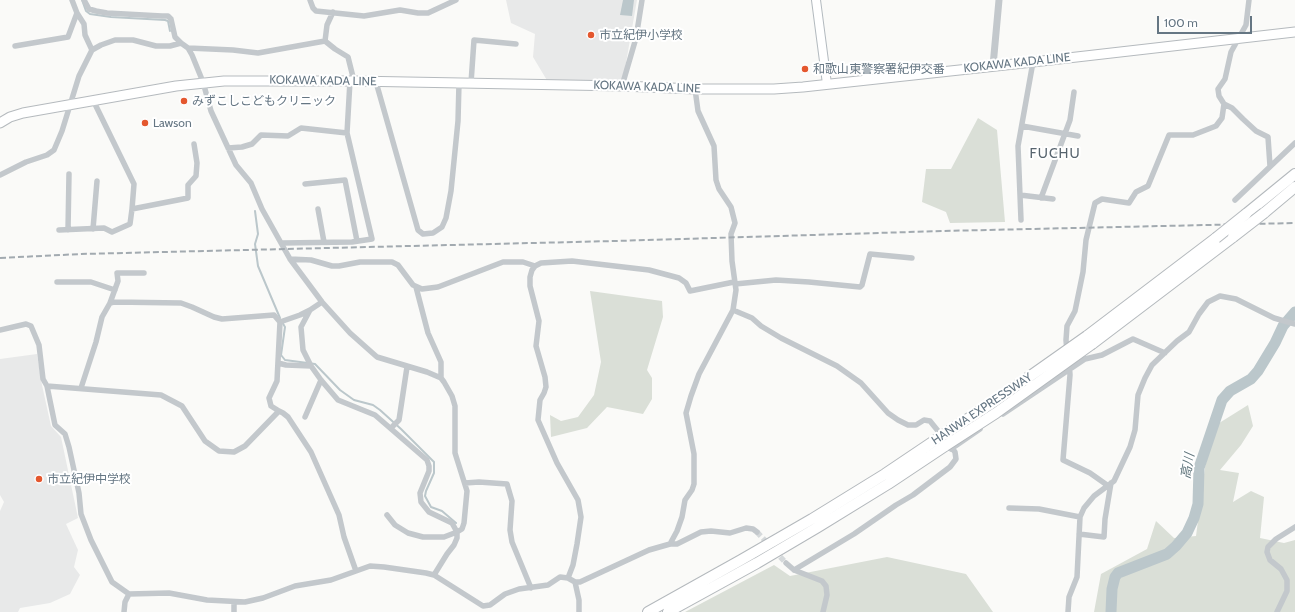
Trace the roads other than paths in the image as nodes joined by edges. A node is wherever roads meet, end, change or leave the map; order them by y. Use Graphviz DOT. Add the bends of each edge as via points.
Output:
graph roads {
  1 [pos="72,0"];
  2 [pos="84,0"];
  3 [pos="310,0"];
  4 [pos="456,0"];
  5 [pos="642,0"];
  6 [pos="816,0"];
  7 [pos="998,0"];
  8 [pos="1249,0"];
  9 [pos="333,12"];
  10 [pos="77,13"];
  11 [pos="1295,32"];
  12 [pos="1238,39"];
  13 [pos="325,41"];
  14 [pos="181,43"];
  15 [pos="516,44"];
  16 [pos="15,46"];
  17 [pos="188,48"];
  18 [pos="92,50"];
  19 [pos="1033,62"];
  20 [pos="993,66"];
  21 [pos="352,81"];
  22 [pos="203,82"];
  23 [pos="376,82"];
  24 [pos="459,83"];
  25 [pos="471,83"];
  26 [pos="827,84"];
  27 [pos="622,86"];
  28 [pos="695,89"];
  29 [pos="1074,92"];
  30 [pos="93,100"];
  31 [pos="70,104"];
  32 [pos="1224,104"];
  33 [pos="0,123"];
  34 [pos="1022,126"];
  35 [pos="347,133"];
  36 [pos="1065,133"];
  37 [pos="1078,136"];
  38 [pos="1295,143"];
  39 [pos="194,144"];
  40 [pos="228,148"];
  41 [pos="1270,166"];
  42 [pos="69,174"];
  43 [pos="1295,174"];
  44 [pos="0,175"];
  45 [pos="97,181"];
  46 [pos="305,184"];
  47 [pos="1295,187"];
  48 [pos="1020,195"];
  49 [pos="1041,198"];
  50 [pos="1053,200"];
  51 [pos="1235,200"];
  52 [pos="132,209"];
  53 [pos="318,210"];
  54 [pos="1021,220"];
  55 [pos="93,229"];
  56 [pos="58,230"];
  57 [pos="68,230"];
  58 [pos="357,241"];
  59 [pos="324,242"];
  60 [pos="282,243"];
  61 [pos="912,258"];
  62 [pos="290,259"];
  63 [pos="535,266"];
  64 [pos="144,273"];
  65 [pos="57,282"];
  66 [pos="734,283"];
  67 [pos="416,288"];
  68 [pos="115,290"];
  69 [pos="322,302"];
  70 [pos="110,303"];
  71 [pos="310,310"];
  72 [pos="733,310"];
  73 [pos="280,322"];
  74 [pos="1295,324"];
  75 [pos="0,330"];
  76 [pos="1089,340"];
  77 [pos="1165,353"];
  78 [pos="278,363"];
  79 [pos="311,366"];
  80 [pos="407,367"];
  81 [pos="1070,369"];
  82 [pos="441,378"];
  83 [pos="321,380"];
  84 [pos="47,386"];
  85 [pos="81,388"];
  86 [pos="279,411"];
  87 [pos="305,417"];
  88 [pos="391,428"];
  89 [pos="946,444"];
  90 [pos="465,484"];
  91 [pos="1109,484"];
  92 [pos="1009,508"];
  93 [pos="387,515"];
  94 [pos="1080,517"];
  95 [pos="1295,527"];
  96 [pos="457,532"];
  97 [pos="757,532"];
  98 [pos="1079,534"];
  99 [pos="670,544"];
  100 [pos="786,564"];
  101 [pos="794,570"];
  102 [pos="356,571"];
  103 [pos="434,576"];
  104 [pos="568,578"];
  105 [pos="575,582"];
  106 [pos="531,588"];
  107 [pos="129,594"];
  108 [pos="234,603"];
  109 [pos="124,612"];
  110 [pos="234,612"];
  111 [pos="579,612"];
  112 [pos="648,612"];
  113 [pos="668,612"];
  114 [pos="823,612"];
  115 [pos="1068,612"];
  116 [pos="1277,612"];
  1 -- 10 [label="street"];
  2 -- 14 [label="street" via="90,9 96,11 168,16"];
  3 -- 9 [label="street" via="316,11"];
  4 -- 9 [label="street" via="428,13 400,10 364,16"];
  5 -- 27 [label="street" via="636,38"];
  6 -- 26 [label="main road"];
  7 -- 20 [label="street"];
  8 -- 12 [label="street" via="1246,25"];
  9 -- 13 [label="street"];
  10 -- 16 [label="street" via="68,37"];
  10 -- 18 [label="street" via="84,24 85,35"];
  11 -- 12 [label="main road, KOKAWA KADA LINE"];
  12 -- 19 [label="main road, KOKAWA KADA LINE"];
  12 -- 32 [label="street" via="1231,52 1225,79 1218,89"];
  13 -- 17 [label="street" via="258,53"];
  13 -- 21 [label="street" via="348,58"];
  14 -- 17 [label="street"];
  14 -- 18 [label="street" via="156,46 133,40 115,40"];
  15 -- 25 [label="street" via="474,40"];
  17 -- 22 [label="street"];
  18 -- 31 [label="street" via="79,76"];
  19 -- 20 [label="main road, KOKAWA KADA LINE"];
  19 -- 34 [label="street"];
  20 -- 26 [label="main road, KOKAWA KADA LINE"];
  21 -- 22 [label="main road, KOKAWA KADA LINE"];
  21 -- 23 [label="main road, KOKAWA KADA LINE"];
  21 -- 35 [label="street"];
  22 -- 30 [label="main road, KOKAWA KADA LINE"];
  22 -- 40 [label="street" via="211,111"];
  23 -- 24 [label="main road, KOKAWA KADA LINE"];
  23 -- 24 [label="street" via="418,230 423,234 433,233 442,227 446,218 458,121"];
  24 -- 25 [label="main road, KOKAWA KADA LINE"];
  25 -- 27 [label="main road, KOKAWA KADA LINE"];
  26 -- 28 [label="main road, KOKAWA KADA LINE" via="774,89"];
  27 -- 28 [label="main road, KOKAWA KADA LINE"];
  28 -- 66 [label="street" via="698,112 714,146 718,189 731,207 735,223 731,234"];
  29 -- 36 [label="street" via="1070,120"];
  30 -- 31 [label="main road, KOKAWA KADA LINE"];
  30 -- 52 [label="street" via="134,184"];
  31 -- 33 [label="main road, KOKAWA KADA LINE" via="23,113"];
  31 -- 44 [label="street" via="54,150"];
  32 -- 41 [label="street" via="1268,137"];
  32 -- 81 [label="street" via="1222,118 1216,126 1193,135 1169,135 1148,186 1136,192 1129,203 1102,199 1095,203 1086,240 1075,311 1067,326"];
  34 -- 36 [label="street"];
  34 -- 48 [label="street" via="1018,146"];
  35 -- 40 [label="street" via="301,128 288,136 261,135 252,144"];
  35 -- 58 [label="street" via="372,239"];
  36 -- 37 [label="street"];
  36 -- 49 [label="street"];
  38 -- 41 [label="street"];
  39 -- 52 [label="street" via="198,163 196,176 188,185 188,198"];
  40 -- 60 [label="street" via="236,165 251,183 262,209"];
  41 -- 51 [label="street"];
  42 -- 57 [label="street"];
  43 -- 76 [label="highway, HANWA EXPRESSWAY, bridge"];
  45 -- 55 [label="street"];
  46 -- 58 [label="street" via="345,180"];
  47 -- 76 [label="highway, HANWA EXPRESSWAY, bridge" via="1233,237"];
  48 -- 49 [label="street"];
  48 -- 54 [label="street"];
  49 -- 50 [label="street"];
  52 -- 55 [label="street" via="130,224 112,232 104,228"];
  53 -- 59 [label="street"];
  55 -- 57 [label="street"];
  56 -- 57 [label="street"];
  58 -- 59 [label="street"];
  59 -- 60 [label="street"];
  60 -- 62 [label="street"];
  61 -- 66 [label="street" via="870,254 860,287 776,280"];
  62 -- 67 [label="street" via="311,260 332,266 360,262 392,262"];
  62 -- 69 [label="street"];
  63 -- 66 [label="street" via="541,263 572,261 649,270 679,278 686,283 690,291"];
  63 -- 67 [label="street" via="523,262 503,262 438,287 422,290"];
  63 -- 104 [label="street" via="530,277 530,286 539,321 536,346 546,387 540,400 538,420 557,463 578,500 580,517 573,565"];
  64 -- 68 [label="street" via="117,274"];
  65 -- 68 [label="street" via="91,282"];
  66 -- 72 [label="street" via="736,290"];
  67 -- 82 [label="street" via="428,333 441,362"];
  68 -- 70 [label="street"];
  69 -- 71 [label="street"];
  69 -- 80 [label="street" via="350,333 377,357"];
  70 -- 73 [label="street" via="181,303 214,317 274,316"];
  70 -- 85 [label="street" via="102,317"];
  71 -- 73 [label="street"];
  71 -- 79 [label="street" via="301,327 303,350"];
  72 -- 89 [label="street" via="752,318 781,338 843,370 861,383 888,413 898,420 908,425 916,425 924,420 930,421"];
  72 -- 99 [label="street" via="699,374 686,413 694,454 694,484 685,500 680,524"];
  73 -- 78 [label="street"];
  74 -- 77 [label="street" via="1274,318 1236,299 1220,296 1208,302 1190,332"];
  75 -- 84 [label="street" via="26,324 31,326 39,345 43,379"];
  76 -- 89 [label="highway, HANWA EXPRESSWAY, bridge" via="996,413"];
  77 -- 81 [label="street" via="1133,339 1102,355 1085,359"];
  77 -- 91 [label="street" via="1152,365 1145,378 1138,396 1135,430 1130,447 1114,481"];
  78 -- 79 [label="street"];
  78 -- 86 [label="street" via="277,381 269,398 271,406"];
  79 -- 83 [label="street"];
  80 -- 82 [label="street"];
  80 -- 88 [label="street" via="398,420"];
  81 -- 89 [label="street"];
  81 -- 91 [label="street" via="1062,460"];
  82 -- 90 [label="street" via="455,406 455,453"];
  83 -- 87 [label="street"];
  83 -- 88 [label="street" via="338,400 376,415"];
  84 -- 85 [label="street"];
  84 -- 107 [label="street" via="55,425 65,434 69,447 81,514 91,540 112,582"];
  85 -- 86 [label="street" via="161,395 173,400 182,406 205,441 220,450 234,452 245,446"];
  86 -- 102 [label="street" via="288,417 311,452 339,515"];
  88 -- 96 [label="street" via="427,460 429,471 420,493 421,502 429,512 452,523"];
  89 -- 101 [label="street" via="955,452 956,459 950,466 913,495"];
  89 -- 112 [label="highway, HANWA EXPRESSWAY" via="885,474 742,560"];
  89 -- 113 [label="highway, HANWA EXPRESSWAY" via="888,484 818,527"];
  90 -- 96 [label="street" via="467,491 464,523 462,529"];
  90 -- 106 [label="street" via="507,484 512,501 512,542"];
  91 -- 94 [label="street" via="1094,496"];
  91 -- 98 [label="street" via="1104,537"];
  92 -- 94 [label="street" via="1039,509"];
  93 -- 96 [label="street" via="395,525 408,533 423,537 444,537"];
  94 -- 98 [label="street"];
  95 -- 116 [label="street" via="1268,547 1270,560 1281,569 1287,580 1286,591"];
  96 -- 103 [label="street" via="454,545"];
  97 -- 99 [label="street" via="746,528 730,533 711,530 677,544"];
  98 -- 115 [label="street" via="1077,577 1069,597"];
  99 -- 105 [label="street"];
  100 -- 101 [label="street"];
  101 -- 114 [label="street" via="822,581 826,586 827,595"];
  102 -- 103 [label="street" via="370,566"];
  102 -- 108 [label="street" via="331,580 295,586 257,599"];
  103 -- 106 [label="street" via="483,606 490,606 505,594"];
  104 -- 105 [label="street"];
  104 -- 106 [label="street" via="560,577 548,585"];
  105 -- 111 [label="street"];
  107 -- 108 [label="street" via="169,593"];
  107 -- 109 [label="street"];
  108 -- 110 [label="street"];
}
